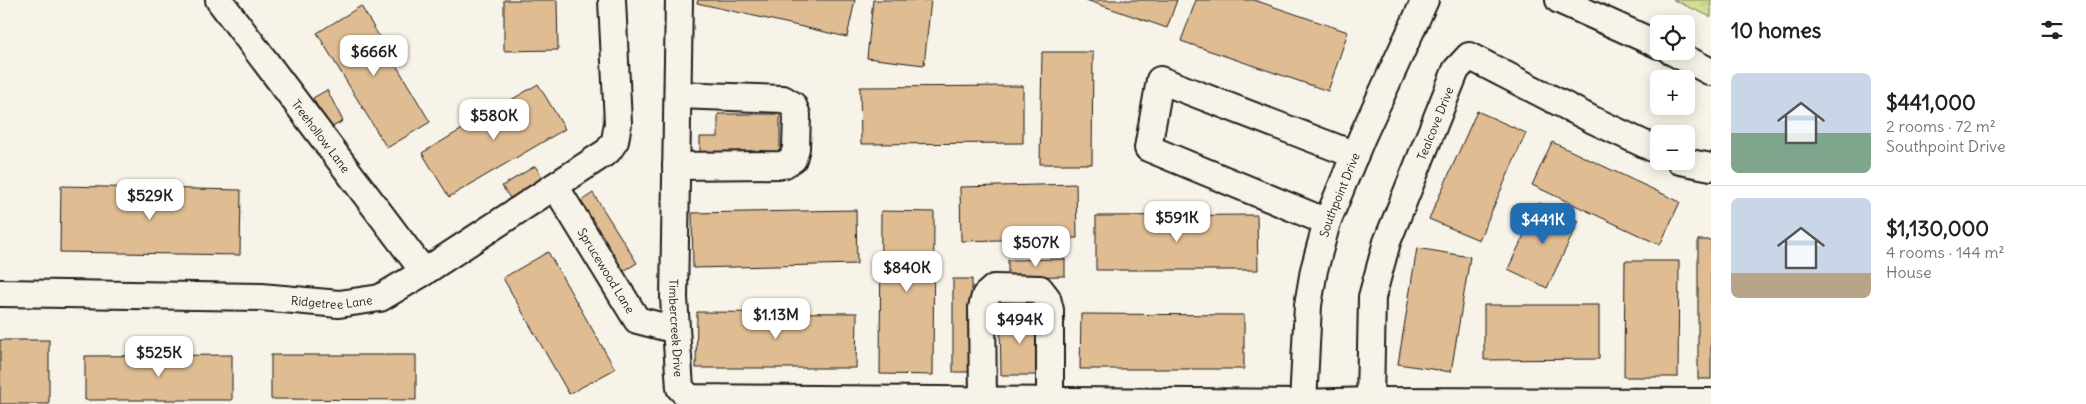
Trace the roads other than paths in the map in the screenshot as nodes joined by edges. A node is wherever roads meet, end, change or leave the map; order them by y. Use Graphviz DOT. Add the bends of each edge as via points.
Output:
graph roads {
  1 [pos="220,0"];
  2 [pos="612,0"];
  3 [pos="680,0"];
  4 [pos="1425,0"];
  5 [pos="1560,0"];
  6 [pos="1650,41"];
  7 [pos="1688,60"];
  8 [pos="1711,72"];
  9 [pos="678,95"];
  10 [pos="1650,147"];
  11 [pos="1355,155"];
  12 [pos="1695,164"];
  13 [pos="676,166"];
  14 [pos="1711,167"];
  15 [pos="555,186"];
  16 [pos="1327,222"];
  17 [pos="424,272"];
  18 [pos="0,293"];
  19 [pos="676,330"];
  20 [pos="983,400"];
  21 [pos="1050,401"];
  22 [pos="1370,401"];
  23 [pos="1711,402"];
  24 [pos="1303,404"];
  1 -- 17 [label="street, Treehollow Lane"];
  2 -- 15 [label="street, Ridgetree Lane" via="618,123 614,141 608,151"];
  3 -- 9 [label="street, Timbercreek Drive"];
  4 -- 11 [label="street, Southpoint Drive"];
  5 -- 6 [label="street"];
  7 -- 8 [label="street"];
  9 -- 13 [label="street, Timbercreek Drive"];
  9 -- 13 [label="street" via="783,99 793,105 797,115 796,148 793,159 784,165"];
  10 -- 22 [label="street, Tealcove Drive" via="1469,56 1456,70 1387,242 1372,297"];
  11 -- 16 [label="street, Southpoint Drive"];
  11 -- 16 [label="street" via="1160,80 1148,148"];
  12 -- 14 [label="street"];
  13 -- 19 [label="street, Timbercreek Drive"];
  15 -- 17 [label="street, Ridgetree Lane"];
  15 -- 19 [label="street, Sprucewood Lane" via="637,320"];
  16 -- 24 [label="street, Southpoint Drive" via="1308,305"];
  17 -- 18 [label="street, Ridgetree Lane" via="380,298 339,304 262,297"];
  19 -- 20 [label="street, Timbercreek Drive" via="680,388 690,398"];
  20 -- 21 [label="street, Timbercreek Drive"];
  20 -- 21 [label="street" via="982,308 985,296 994,288 1031,288 1040,289 1050,310"];
  21 -- 24 [label="street, Timbercreek Drive"];
  22 -- 23 [label="street, Timbercreek Drive"];
  22 -- 24 [label="street, Timbercreek Drive"];
}
